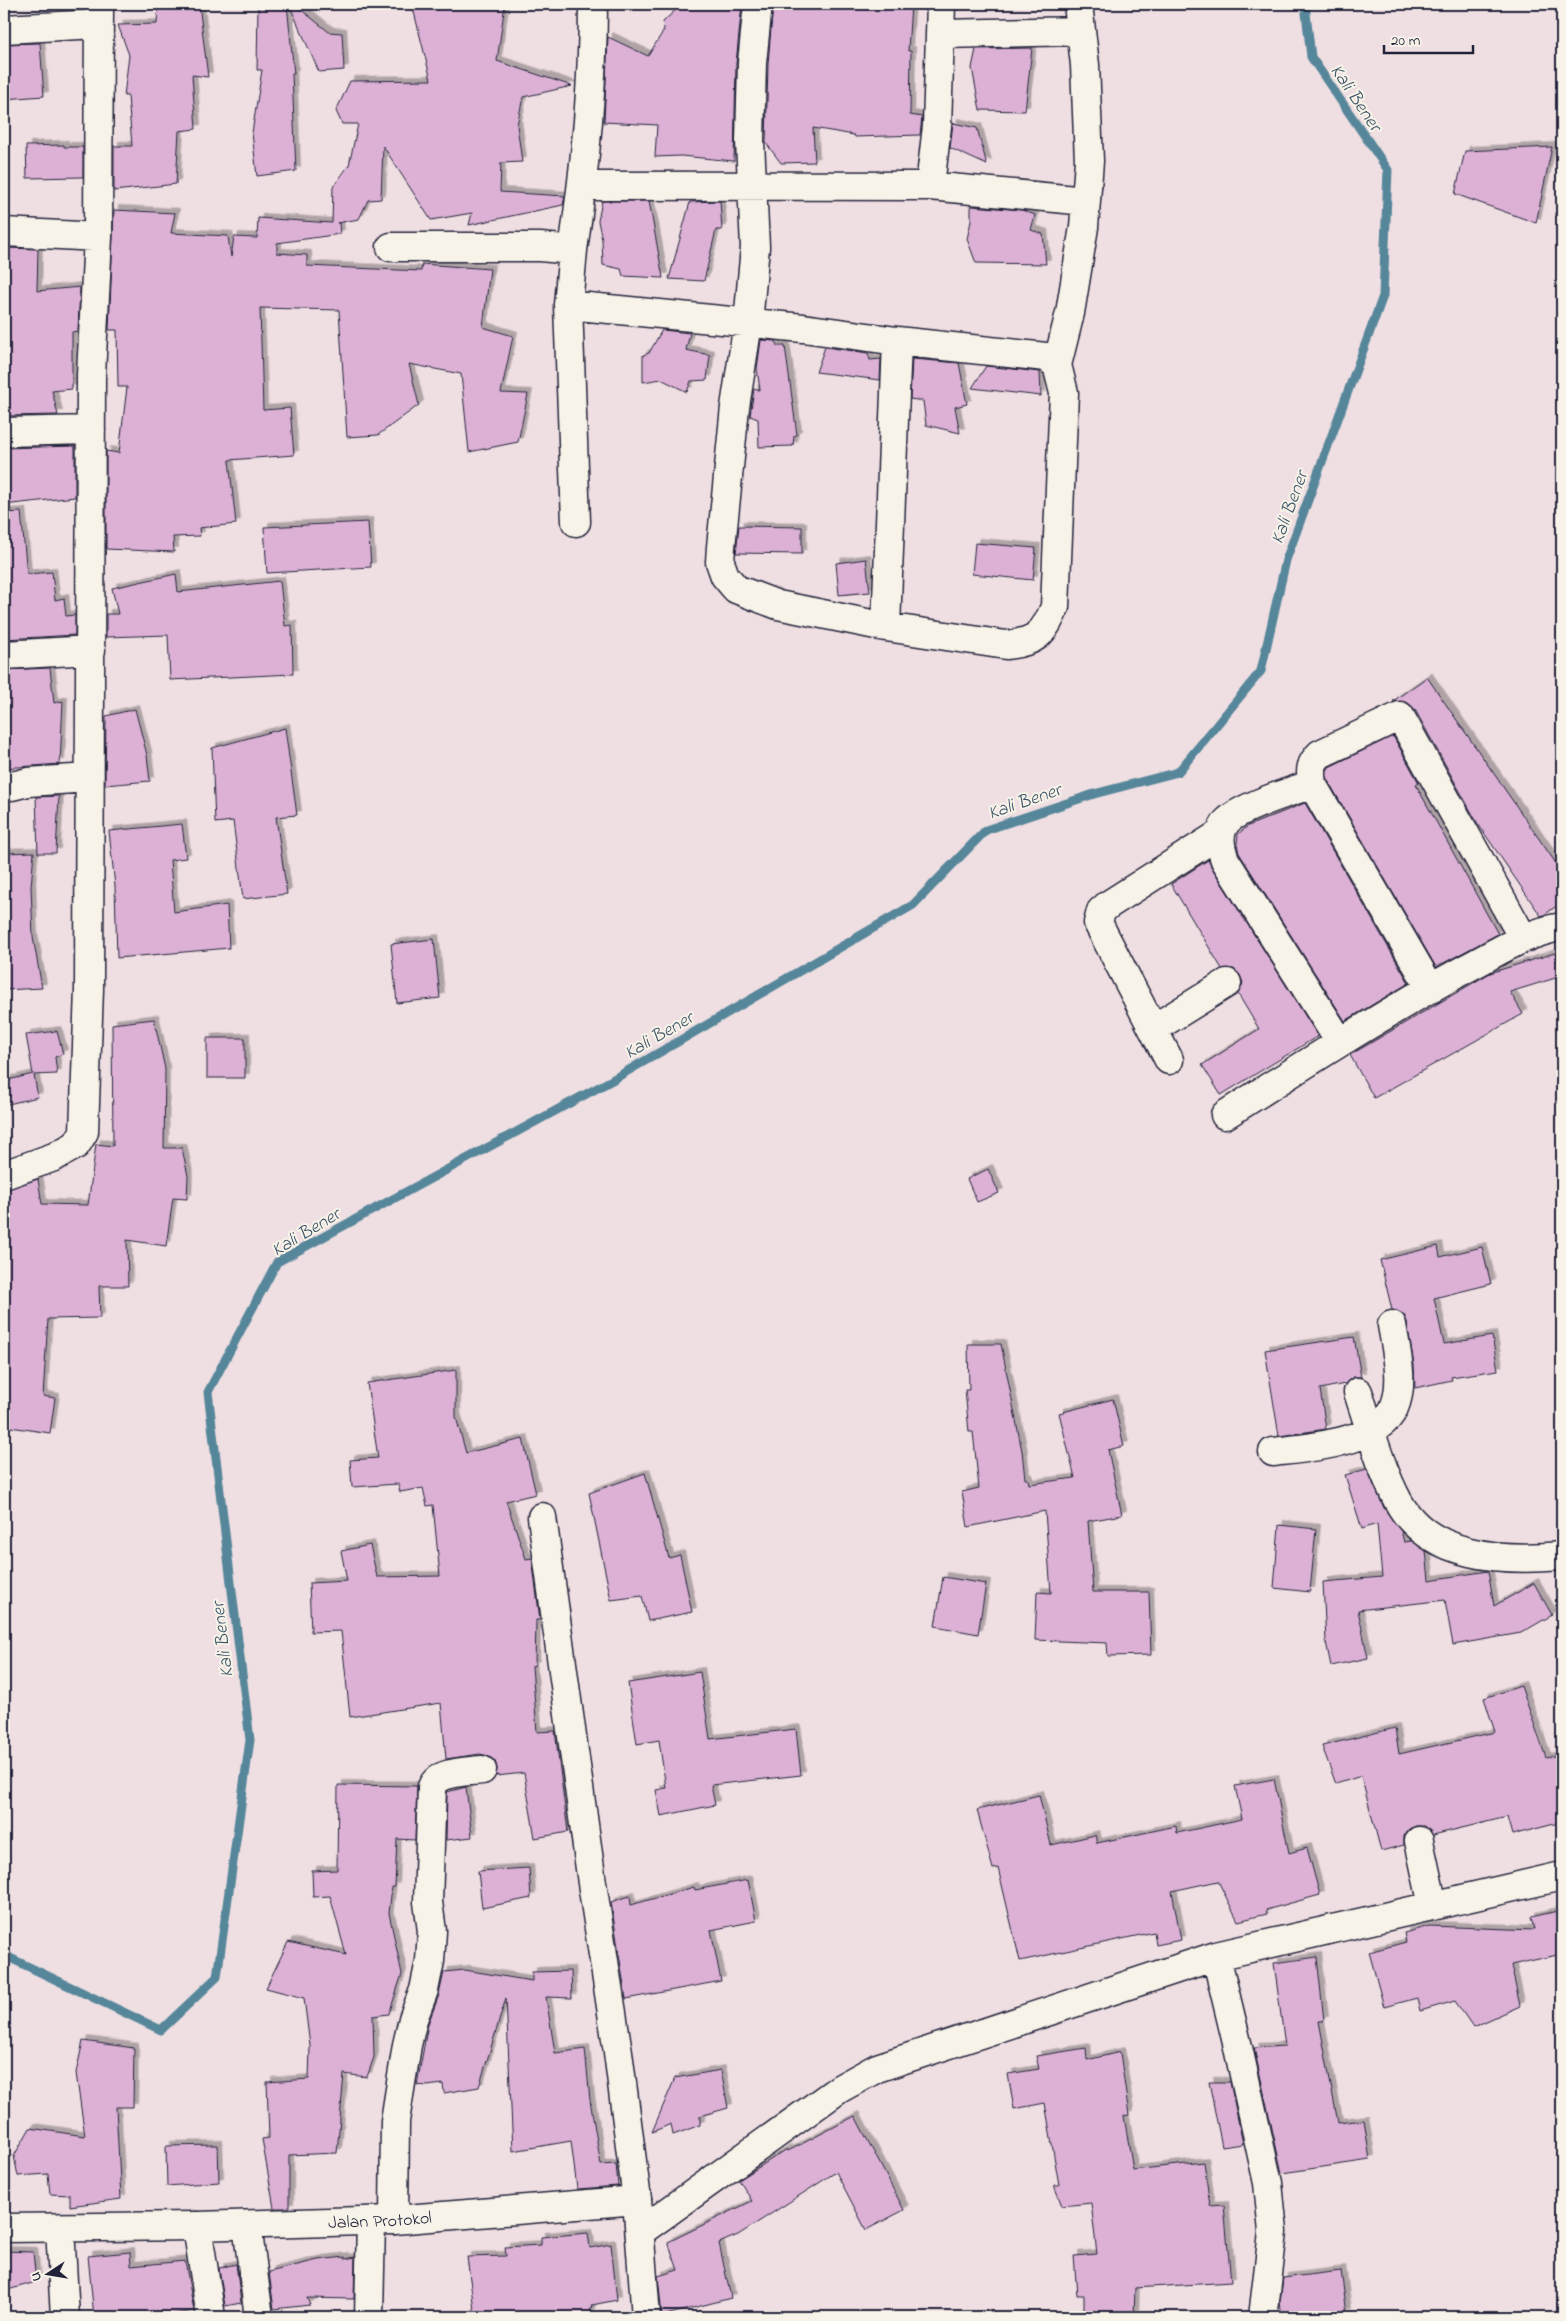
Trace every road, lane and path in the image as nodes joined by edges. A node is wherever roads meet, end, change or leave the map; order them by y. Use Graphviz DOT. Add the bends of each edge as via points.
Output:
graph roads {
  1 [pos="593,4"];
  2 [pos="758,4"];
  3 [pos="942,4"];
  4 [pos="1078,4"];
  5 [pos="99,14"];
  6 [pos="4,29"];
  7 [pos="1081,31"];
  8 [pos="941,34"];
  9 [pos="753,184"];
  10 [pos="582,186"];
  11 [pos="930,186"];
  12 [pos="1086,200"];
  13 [pos="4,232"];
  14 [pos="98,237"];
  15 [pos="392,247"];
  16 [pos="573,250"];
  17 [pos="568,305"];
  18 [pos="748,323"];
  19 [pos="897,341"];
  20 [pos="1057,365"];
  21 [pos="91,430"];
  22 [pos="4,432"];
  23 [pos="576,522"];
  24 [pos="886,627"];
  25 [pos="91,650"];
  26 [pos="4,655"];
  27 [pos="89,778"];
  28 [pos="4,784"];
  29 [pos="1312,784"];
  30 [pos="1221,833"];
  31 [pos="1562,927"];
  32 [pos="1523,938"];
  33 [pos="1227,983"];
  34 [pos="1431,989"];
  35 [pos="1153,1029"];
  36 [pos="1340,1042"];
  37 [pos="1169,1060"];
  38 [pos="1225,1115"];
  39 [pos="4,1175"];
  40 [pos="1392,1325"];
  41 [pos="1358,1392"];
  42 [pos="1371,1431"];
  43 [pos="1273,1452"];
  44 [pos="542,1517"];
  45 [pos="1562,1556"];
  46 [pos="482,1770"];
  47 [pos="1419,1841"];
  48 [pos="1562,1876"];
  49 [pos="1433,1906"];
  50 [pos="1216,1956"];
  51 [pos="637,2200"];
  52 [pos="382,2220"];
  53 [pos="247,2225"];
  54 [pos="197,2226"];
  55 [pos="4,2228"];
  56 [pos="60,2228"];
  57 [pos="640,2232"];
  58 [pos="65,2317"];
  59 [pos="211,2317"];
  60 [pos="259,2317"];
  61 [pos="369,2317"];
  62 [pos="646,2317"];
  63 [pos="1263,2317"];
  1 -- 10 [label="street"];
  2 -- 9 [label="street" via="752,63 750,141"];
  3 -- 8 [label="street"];
  4 -- 7 [label="street"];
  5 -- 6 [label="street"];
  5 -- 14 [label="street"];
  7 -- 8 [label="street"];
  7 -- 12 [label="street" via="1089,161"];
  8 -- 11 [label="street" via="938,126"];
  9 -- 10 [label="street"];
  9 -- 11 [label="street"];
  9 -- 18 [label="street" via="754,247"];
  10 -- 16 [label="street"];
  11 -- 12 [label="street"];
  12 -- 20 [label="street" via="1070,313"];
  13 -- 14 [label="street"];
  14 -- 21 [label="street"];
  15 -- 16 [label="street"];
  16 -- 17 [label="street"];
  17 -- 18 [label="street"];
  17 -- 23 [label="street"];
  18 -- 19 [label="street"];
  18 -- 24 [label="street" via="735,407 721,547 720,562 724,576 736,589 778,605"];
  19 -- 20 [label="street" via="1046,357"];
  19 -- 24 [label="street"];
  20 -- 24 [label="street" via="1064,393 1055,607 1049,623 1040,635 1024,643 1006,646"];
  21 -- 22 [label="street"];
  21 -- 25 [label="street"];
  25 -- 26 [label="street"];
  25 -- 27 [label="street"];
  27 -- 28 [label="street" via="12,786"];
  27 -- 39 [label="street" via="89,988 84,1132 76,1145 54,1157"];
  29 -- 30 [label="street" via="1261,802 1236,815 1225,822"];
  29 -- 32 [label="street" via="1312,762 1320,754 1400,716"];
  29 -- 34 [label="street"];
  30 -- 35 [label="street" via="1101,911 1098,923"];
  30 -- 36 [label="street" via="1225,860"];
  31 -- 32 [label="street"];
  32 -- 34 [label="street"];
  33 -- 35 [label="street"];
  34 -- 36 [label="street"];
  35 -- 37 [label="street"];
  36 -- 38 [label="street"];
  40 -- 42 [label="street" via="1398,1389 1394,1408 1384,1423"];
  41 -- 42 [label="street"];
  42 -- 43 [label="street" via="1326,1445"];
  42 -- 45 [label="street" via="1399,1502 1422,1531 1448,1546 1473,1553 1525,1559"];
  44 -- 51 [label="street"];
  46 -- 52 [label="street" via="441,1776 432,1787 428,1902 432,1931 430,1961 407,2045"];
  47 -- 49 [label="street"];
  48 -- 49 [label="street"];
  49 -- 50 [label="street"];
  50 -- 57 [label="street" via="877,2068 839,2089"];
  50 -- 63 [label="street" via="1268,2183 1273,2232"];
  51 -- 52 [label="street, Jalan Protokol"];
  51 -- 57 [label="street"];
  52 -- 53 [label="street, Jalan Protokol"];
  52 -- 61 [label="street"];
  53 -- 54 [label="street, Jalan Protokol"];
  53 -- 60 [label="street"];
  54 -- 56 [label="street, Jalan Protokol"];
  54 -- 59 [label="street"];
  55 -- 56 [label="street, Jalan Protokol"];
  56 -- 58 [label="street"];
  57 -- 62 [label="street"];
}
